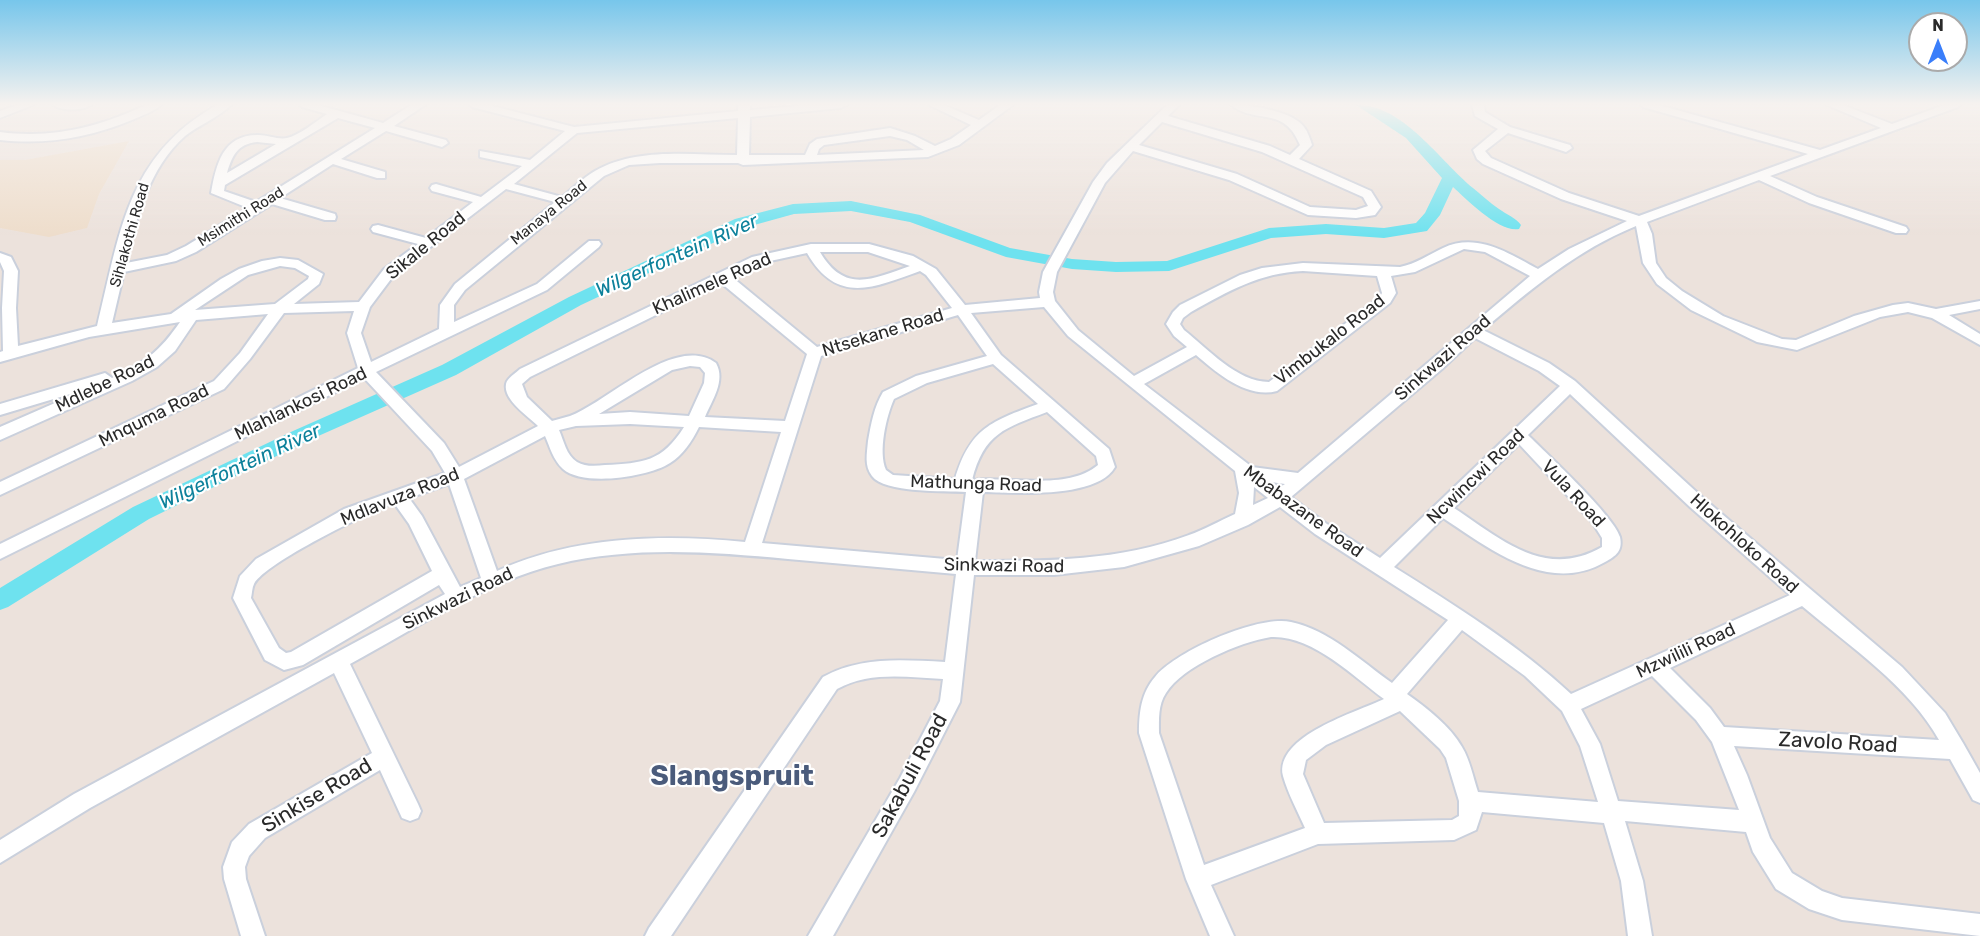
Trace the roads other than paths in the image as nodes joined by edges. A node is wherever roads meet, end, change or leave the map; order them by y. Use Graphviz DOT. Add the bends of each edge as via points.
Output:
graph roads {
  1 [pos="168,149"];
  2 [pos="231,149"];
  3 [pos="277,149"];
  4 [pos="349,149"];
  5 [pos="551,149"];
  6 [pos="743,149"];
  7 [pos="813,149"];
  8 [pos="930,149"];
  9 [pos="940,149"];
  10 [pos="1129,149"];
  11 [pos="1137,149"];
  12 [pos="1264,149"];
  13 [pos="1303,149"];
  14 [pos="1481,149"];
  15 [pos="1804,149"];
  16 [pos="1831,149"];
  17 [pos="935,151"];
  18 [pos="1819,153"];
  19 [pos="484,154"];
  20 [pos="809,159"];
  21 [pos="1293,159"];
  22 [pos="331,160"];
  23 [pos="743,160"];
  24 [pos="532,164"];
  25 [pos="381,175"];
  26 [pos="1759,175"];
  27 [pos="219,183"];
  28 [pos="504,185"];
  29 [pos="436,188"];
  30 [pos="270,199"];
  31 [pos="482,201"];
  32 [pos="564,201"];
  33 [pos="258,207"];
  34 [pos="330,217"];
  35 [pos="1640,221"];
  36 [pos="378,229"];
  37 [pos="1901,230"];
  38 [pos="426,242"];
  39 [pos="594,244"];
  40 [pos="811,248"];
  41 [pos="0,257"];
  42 [pos="922,266"];
  43 [pos="119,269"];
  44 [pos="1383,271"];
  45 [pos="1539,275"];
  46 [pos="723,277"];
  47 [pos="1047,302"];
  48 [pos="1980,305"];
  49 [pos="363,306"];
  50 [pos="280,308"];
  51 [pos="4,310"];
  52 [pos="960,310"];
  53 [pos="193,314"];
  54 [pos="1934,314"];
  55 [pos="177,316"];
  56 [pos="104,328"];
  57 [pos="446,331"];
  58 [pos="1473,331"];
  59 [pos="1980,340"];
  60 [pos="1197,348"];
  61 [pos="815,353"];
  62 [pos="6,356"];
  63 [pos="996,358"];
  64 [pos="367,372"];
  65 [pos="127,377"];
  66 [pos="1133,383"];
  67 [pos="1570,385"];
  68 [pos="1049,406"];
  69 [pos="0,410"];
  70 [pos="576,420"];
  71 [pos="694,420"];
  72 [pos="549,427"];
  73 [pos="792,427"];
  74 [pos="0,434"];
  75 [pos="1519,435"];
  76 [pos="1246,470"];
  77 [pos="455,476"];
  78 [pos="1303,480"];
  79 [pos="968,484"];
  80 [pos="0,489"];
  81 [pos="399,497"];
  82 [pos="1280,498"];
  83 [pos="1442,509"];
  84 [pos="1242,520"];
  85 [pos="751,549"];
  86 [pos="0,552"];
  87 [pos="964,567"];
  88 [pos="1381,568"];
  89 [pos="442,574"];
  90 [pos="491,579"];
  91 [pos="456,597"];
  92 [pos="1803,597"];
  93 [pos="1460,619"];
  94 [pos="339,662"];
  95 [pos="1655,666"];
  96 [pos="954,672"];
  97 [pos="1398,698"];
  98 [pos="1569,705"];
  99 [pos="1719,736"];
  100 [pos="1956,750"];
  101 [pos="383,757"];
  102 [pos="1980,793"];
  103 [pos="1470,801"];
  104 [pos="410,811"];
  105 [pos="1611,812"];
  106 [pos="1753,822"];
  107 [pos="1318,834"];
  108 [pos="0,852"];
  109 [pos="1197,879"];
  110 [pos="1980,926"];
  111 [pos="253,936"];
  112 [pos="657,936"];
  113 [pos="820,936"];
  114 [pos="1222,936"];
  115 [pos="1640,936"];
  1 -- 43 [label="street, Sihlakothi Road" via="141,191"];
  2 -- 27 [label="street"];
  3 -- 27 [label="street"];
  4 -- 22 [label="street, Msimithi Road"];
  5 -- 24 [label="street, Sikale Road"];
  6 -- 23 [label="street"];
  7 -- 20 [label="street"];
  8 -- 17 [label="street"];
  9 -- 17 [label="street, Manaya Road"];
  10 -- 47 [label="street" via="1099,182 1061,250 1050,272"];
  11 -- 21 [label="street" via="1233,177 1308,211 1364,214 1375,207 1372,198"];
  12 -- 21 [label="street"];
  13 -- 21 [label="street"];
  14 -- 35 [label="street" via="1481,156 1487,161 1565,196"];
  15 -- 18 [label="street"];
  16 -- 18 [label="street, Sinkwazi Road"];
  17 -- 20 [label="street, Manaya Road"];
  18 -- 26 [label="street, Sinkwazi Road"];
  19 -- 24 [label="street"];
  20 -- 23 [label="street, Manaya Road"];
  22 -- 25 [label="street"];
  22 -- 30 [label="street, Msimithi Road"];
  23 -- 32 [label="street, Manaya Road" via="627,162 600,173"];
  24 -- 28 [label="street, Sikale Road"];
  26 -- 35 [label="street, Sinkwazi Road"];
  26 -- 37 [label="street" via="1813,200"];
  27 -- 33 [label="street" via="218,195"];
  28 -- 31 [label="street, Sikale Road"];
  28 -- 32 [label="street"];
  29 -- 31 [label="street"];
  30 -- 33 [label="street, Msimithi Road"];
  30 -- 34 [label="street"];
  31 -- 38 [label="street, Sikale Road"];
  32 -- 57 [label="street, Manaya Road" via="460,287 447,305"];
  33 -- 43 [label="street, Msimithi Road" via="180,255"];
  35 -- 45 [label="street, Sinkwazi Road" via="1566,256"];
  35 -- 54 [label="street" via="1647,234 1647,257 1661,282 1712,315 1769,341 1797,345 1899,309 1921,309"];
  36 -- 38 [label="street"];
  38 -- 49 [label="street, Sikale Road" via="389,272"];
  39 -- 57 [label="street, Mlahlankosi Road" via="542,287"];
  40 -- 42 [label="street, Khalimele Road" via="869,248"];
  40 -- 42 [label="street" via="828,275 848,284 863,284"];
  40 -- 46 [label="street, Khalimele Road" via="765,257"];
  41 -- 51 [label="street" via="11,271"];
  42 -- 52 [label="street, Khalimele Road" via="938,279"];
  43 -- 56 [label="street, Sihlakothi Road"];
  44 -- 45 [label="street, Vimbukalo Road" via="1422,266 1456,246 1471,245"];
  44 -- 60 [label="street, Vimbukalo Road" via="1285,268 1245,280 1188,307 1174,319 1175,329"];
  44 -- 60 [label="street, Vimbukalo Road" via="1389,293 1386,300 1272,387 1259,388 1243,381"];
  45 -- 58 [label="street, Sinkwazi Road"];
  46 -- 61 [label="street"];
  46 -- 72 [label="street, Khalimele Road" via="517,378 514,386 520,399"];
  47 -- 52 [label="street, Ntsekane Road"];
  47 -- 66 [label="street, Mbabazane Road" via="1073,333"];
  48 -- 54 [label="street"];
  49 -- 50 [label="street"];
  49 -- 64 [label="street, Sikale Road" via="354,333"];
  50 -- 53 [label="street"];
  50 -- 55 [label="street, Mnquma Road" via="314,281 316,274 285,261 259,265"];
  50 -- 80 [label="street, Mnquma Road" via="219,385"];
  51 -- 62 [label="street"];
  52 -- 61 [label="street, Ntsekane Road"];
  52 -- 63 [label="street, Mathunga Road"];
  53 -- 55 [label="street"];
  53 -- 65 [label="street, Mdlebe Road" via="170,348"];
  54 -- 59 [label="street"];
  55 -- 56 [label="street"];
  56 -- 62 [label="street"];
  57 -- 64 [label="street, Mlahlankosi Road"];
  58 -- 67 [label="street, Hlokohloko Road" via="1544,367"];
  58 -- 78 [label="street, Sinkwazi Road"];
  60 -- 66 [label="street"];
  61 -- 73 [label="street, Ntsekane Road"];
  63 -- 68 [label="street, Mathunga Road"];
  63 -- 79 [label="street, Mathunga Road" via="898,388 884,404 874,463 882,478"];
  64 -- 77 [label="street, Sikale Road" via="438,447"];
  64 -- 86 [label="street, Mlahlankosi Road"];
  65 -- 69 [label="street" via="89,382"];
  65 -- 74 [label="street, Mdlebe Road"];
  66 -- 76 [label="street, Mbabazane Road"];
  67 -- 75 [label="street, Ncwincwi Road"];
  67 -- 92 [label="street, Hlokohloko Road"];
  68 -- 79 [label="street" via="999,425 976,442 970,454"];
  68 -- 79 [label="street, Mathunga Road" via="1103,453 1107,467 1104,472 1093,480 1072,485"];
  70 -- 71 [label="street, Mdlavuza Road"];
  70 -- 71 [label="street" via="657,371 691,360 708,364 714,375"];
  70 -- 72 [label="street, Mdlavuza Road"];
  71 -- 72 [label="street" via="673,454 663,461 636,469 596,472 566,463"];
  71 -- 73 [label="street, Mdlavuza Road"];
  72 -- 77 [label="street, Mdlavuza Road"];
  73 -- 85 [label="street, Ntsekane Road"];
  75 -- 83 [label="street, Ncwincwi Road"];
  75 -- 83 [label="street, Vula Road" via="1598,517 1611,537 1611,550 1576,567 1540,566"];
  76 -- 78 [label="street"];
  76 -- 82 [label="street, Mbabazane Road"];
  76 -- 84 [label="street"];
  77 -- 81 [label="street, Mdlavuza Road"];
  77 -- 90 [label="street, Sikale Road"];
  78 -- 82 [label="street, Sinkwazi Road"];
  79 -- 87 [label="street, Sakabuli Road"];
  81 -- 89 [label="street" via="416,521"];
  81 -- 89 [label="street, Mdlavuza Road" via="361,508 252,572 242,598 272,654 284,662 296,660"];
  82 -- 84 [label="street, Sinkwazi Road"];
  82 -- 88 [label="street, Mbabazane Road"];
  83 -- 88 [label="street, Ncwincwi Road"];
  84 -- 87 [label="street, Sinkwazi Road" via="1192,542 1124,560 1054,568"];
  85 -- 87 [label="street, Sinkwazi Road"];
  85 -- 90 [label="street, Sinkwazi Road" via="633,545 558,557"];
  87 -- 96 [label="street, Sakabuli Road"];
  88 -- 93 [label="street, Mbabazane Road"];
  89 -- 91 [label="street"];
  90 -- 91 [label="street, Sinkwazi Road"];
  91 -- 94 [label="street, Sinkwazi Road"];
  92 -- 95 [label="street, Mzwilili Road"];
  92 -- 100 [label="street, Hlokohloko Road" via="1917,694"];
  93 -- 97 [label="street"];
  93 -- 98 [label="street, Mbabazane Road" via="1532,670"];
  94 -- 101 [label="street"];
  94 -- 108 [label="street, Sinkwazi Road" via="82,801"];
  95 -- 98 [label="street, Mzwilili Road"];
  95 -- 99 [label="street" via="1703,714"];
  96 -- 112 [label="street" via="861,670 830,683"];
  96 -- 113 [label="street, Sakabuli Road" via="950,702 939,726"];
  97 -- 103 [label="street" via="1447,741"];
  97 -- 107 [label="street" via="1319,738 1297,755 1293,774"];
  97 -- 109 [label="street" via="1320,642 1289,630 1257,632 1205,651 1178,667 1150,702 1149,733"];
  98 -- 105 [label="street, Mbabazane Road" via="1590,744"];
  99 -- 100 [label="street, Zavolo Road"];
  99 -- 106 [label="street"];
  100 -- 102 [label="street, Hlokohloko Road"];
  101 -- 104 [label="street"];
  101 -- 111 [label="street, Sinkise Road" via="257,831 240,850 234,879"];
  103 -- 105 [label="street"];
  103 -- 107 [label="street" via="1468,823 1454,830"];
  105 -- 106 [label="street"];
  105 -- 115 [label="street, Mbabazane Road" via="1632,881"];
  106 -- 110 [label="street" via="1779,876 1817,901 1842,909"];
  107 -- 109 [label="street"];
  109 -- 114 [label="street"];
}
